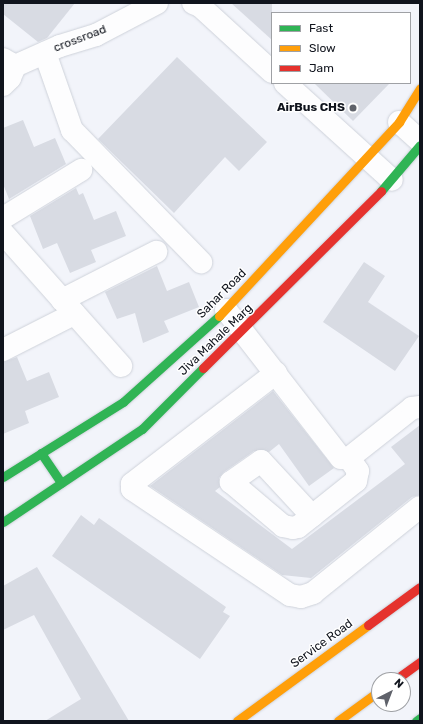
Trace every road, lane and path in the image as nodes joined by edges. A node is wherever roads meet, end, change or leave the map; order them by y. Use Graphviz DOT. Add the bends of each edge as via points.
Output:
graph roads {
  1 [pos="157,3"];
  2 [pos="193,3"];
  3 [pos="45,53"];
  4 [pos="9,63"];
  5 [pos="271,71"];
  6 [pos="285,84"];
  7 [pos="3,85"];
  8 [pos="420,88"];
  9 [pos="399,122"];
  10 [pos="420,141"];
  11 [pos="420,145"];
  12 [pos="366,157"];
  13 [pos="81,170"];
  14 [pos="392,180"];
  15 [pos="3,218"];
  16 [pos="3,233"];
  17 [pos="156,252"];
  18 [pos="12,257"];
  19 [pos="201,262"];
  20 [pos="68,307"];
  21 [pos="226,310"];
  22 [pos="244,331"];
  23 [pos="3,350"];
  24 [pos="120,366"];
  25 [pos="276,373"];
  26 [pos="420,407"];
  27 [pos="41,453"];
  28 [pos="349,458"];
  29 [pos="3,477"];
  30 [pos="61,483"];
  31 [pos="420,507"];
  32 [pos="312,516"];
  33 [pos="3,522"];
  34 [pos="420,587"];
  35 [pos="420,662"];
  36 [pos="406,672"];
  37 [pos="371,697"];
  38 [pos="420,718"];
  39 [pos="237,721"];
  40 [pos="338,721"];
  41 [pos="416,721"];
  1 -- 3 [label="street, crossroad" via="96,35"];
  2 -- 5 [label="street" via="200,6"];
  3 -- 4 [label="street, crossroad"];
  3 -- 19 [label="street" via="72,130"];
  4 -- 7 [label="street" via="10,78"];
  6 -- 12 [label="street"];
  8 -- 9 [label="main road, Sahar Road"];
  9 -- 10 [label="street"];
  9 -- 12 [label="main road, Sahar Road"];
  11 -- 14 [label="main road, Jiva Mahale Marg"];
  12 -- 14 [label="street"];
  12 -- 21 [label="main road, Sahar Road" via="306,228"];
  13 -- 15 [label="street"];
  14 -- 22 [label="main road, Jiva Mahale Marg" via="322,245"];
  16 -- 18 [label="street"];
  17 -- 20 [label="street"];
  18 -- 20 [label="street"];
  20 -- 23 [label="street"];
  20 -- 24 [label="street"];
  21 -- 22 [label="street"];
  21 -- 27 [label="main road, Sahar Road" via="124,402"];
  22 -- 25 [label="street"];
  22 -- 30 [label="main road, Jiva Mahale Marg" via="142,429"];
  25 -- 28 [label="street" via="338,455 345,460"];
  25 -- 31 [label="street" via="132,484 132,489 290,594 301,597 313,593"];
  26 -- 28 [label="street" via="412,408"];
  27 -- 29 [label="main road, Sahar Road"];
  27 -- 30 [label="main road"];
  28 -- 32 [label="street" via="358,471 356,481"];
  30 -- 33 [label="main road, Jiva Mahale Marg"];
  34 -- 39 [label="main road, Service Road"];
  35 -- 36 [label="main road"];
  37 -- 40 [label="main road"];
  38 -- 41 [label="main road"];
}
